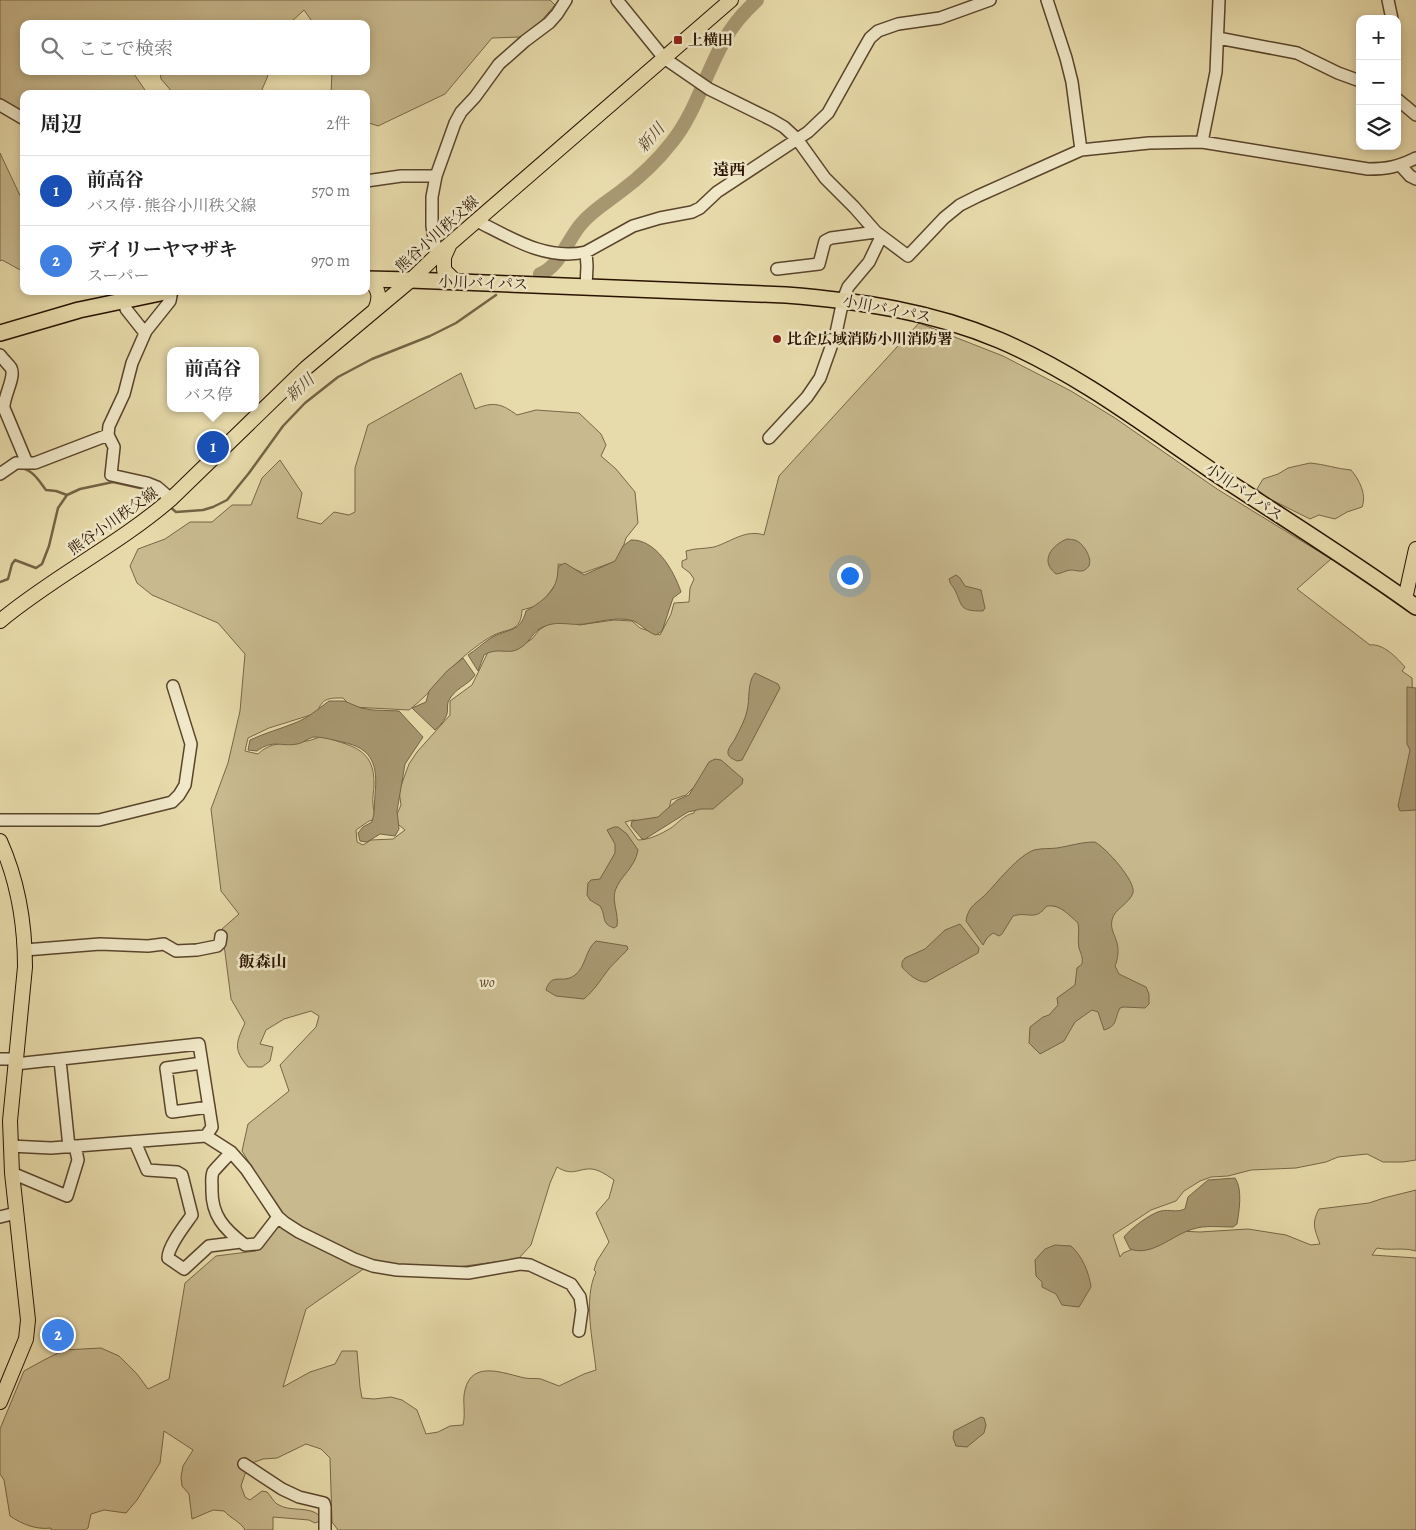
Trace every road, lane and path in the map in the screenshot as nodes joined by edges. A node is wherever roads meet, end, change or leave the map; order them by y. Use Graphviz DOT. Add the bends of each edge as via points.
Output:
graph roads {
  1 [pos="566,0"];
  2 [pos="617,0"];
  3 [pos="731,0"];
  4 [pos="990,0"];
  5 [pos="1047,0"];
  6 [pos="1219,0"];
  7 [pos="1388,0"];
  8 [pos="1391,15"];
  9 [pos="1218,38"];
  10 [pos="664,58"];
  11 [pos="1356,79"];
  12 [pos="1401,102"];
  13 [pos="0,105"];
  14 [pos="1416,115"];
  15 [pos="20,117"];
  16 [pos="797,139"];
  17 [pos="1202,142"];
  18 [pos="1081,150"];
  19 [pos="1416,158"];
  20 [pos="1401,166"];
  21 [pos="436,176"];
  22 [pos="1416,179"];
  23 [pos="370,180"];
  24 [pos="477,221"];
  25 [pos="878,235"];
  26 [pos="449,245"];
  27 [pos="586,252"];
  28 [pos="437,255"];
  29 [pos="777,270"];
  30 [pos="370,280"];
  31 [pos="411,280"];
  32 [pos="370,282"];
  33 [pos="456,282"];
  34 [pos="586,287"];
  35 [pos="151,295"];
  36 [pos="171,295"];
  37 [pos="843,300"];
  38 [pos="126,309"];
  39 [pos="375,310"];
  40 [pos="0,333"];
  41 [pos="145,333"];
  42 [pos="0,355"];
  43 [pos="108,435"];
  44 [pos="769,438"];
  45 [pos="27,463"];
  46 [pos="0,474"];
  47 [pos="171,499"];
  48 [pos="1416,549"];
  49 [pos="1410,603"];
  50 [pos="0,621"];
  51 [pos="173,686"];
  52 [pos="0,820"];
  53 [pos="0,840"];
  54 [pos="221,936"];
  55 [pos="25,950"];
  56 [pos="0,1059"];
  57 [pos="60,1060"];
  58 [pos="15,1061"];
  59 [pos="202,1063"];
  60 [pos="209,1107"];
  61 [pos="206,1136"];
  62 [pos="135,1142"];
  63 [pos="10,1146"];
  64 [pos="72,1147"];
  65 [pos="231,1152"];
  66 [pos="12,1173"];
  67 [pos="16,1213"];
  68 [pos="0,1217"];
  69 [pos="278,1217"];
  70 [pos="241,1242"];
  71 [pos="579,1331"];
  72 [pos="0,1402"];
  73 [pos="244,1464"];
  74 [pos="325,1530"];
  1 -- 21 [label="street" via="549,23 499,64 461,112"];
  2 -- 10 [label="street"];
  3 -- 10 [label="main road, 熊谷小川秩父線"];
  4 -- 16 [label="street" via="940,18 898,24 878,31 870,38 828,113"];
  5 -- 18 [label="street" via="1072,82"];
  6 -- 9 [label="street"];
  7 -- 8 [label="street"];
  9 -- 11 [label="street" via="1297,54"];
  9 -- 17 [label="street" via="1216,72"];
  10 -- 16 [label="street" via="709,89 784,127"];
  10 -- 24 [label="main road, 熊谷小川秩父線"];
  12 -- 14 [label="street"];
  13 -- 15 [label="street"];
  16 -- 25 [label="street" via="826,178"];
  16 -- 27 [label="street" via="717,192 700,208 633,226"];
  17 -- 18 [label="street"];
  17 -- 20 [label="street" via="1368,169"];
  18 -- 25 [label="street" via="960,206 908,256"];
  19 -- 20 [label="street"];
  20 -- 22 [label="street"];
  21 -- 23 [label="street"];
  21 -- 28 [label="street" via="432,226"];
  24 -- 26 [label="main road, 熊谷小川秩父線"];
  24 -- 27 [label="street" via="538,250 568,254"];
  25 -- 29 [label="street" via="831,238 825,241 819,264"];
  25 -- 37 [label="street" via="869,262 848,287"];
  26 -- 28 [label="main road, 熊谷小川秩父線"];
  26 -- 33 [label="main road" via="444,257 444,270"];
  27 -- 34 [label="street"];
  28 -- 31 [label="main road, 熊谷小川秩父線"];
  30 -- 31 [label="highway, 小川バイパス"];
  31 -- 33 [label="highway, 小川バイパス"];
  31 -- 39 [label="main road, 熊谷小川秩父線"];
  32 -- 39 [label="main road" via="379,295"];
  33 -- 34 [label="highway, 小川バイパス"];
  34 -- 37 [label="highway, 小川バイパス"];
  35 -- 40 [label="highway" via="78,310"];
  36 -- 41 [label="street" via="170,301"];
  37 -- 44 [label="street" via="836,333 820,378"];
  37 -- 49 [label="highway, 小川バイパス" via="919,314 998,340 1029,354 1104,396"];
  38 -- 41 [label="street"];
  39 -- 47 [label="main road, 熊谷小川秩父線" via="306,368"];
  41 -- 43 [label="street"];
  42 -- 45 [label="street" via="12,370 4,408"];
  43 -- 45 [label="street"];
  43 -- 47 [label="street" via="114,447 111,475 158,487"];
  45 -- 46 [label="street" via="16,463"];
  47 -- 50 [label="main road, 熊谷小川秩父線" via="125,535"];
  48 -- 49 [label="main road"];
  51 -- 52 [label="street" via="191,744 185,785 172,802 99,820"];
  53 -- 55 [label="main road" via="20,900"];
  54 -- 55 [label="street" via="217,946 186,951 176,951 164,944 86,944"];
  55 -- 58 [label="main road"];
  56 -- 58 [label="street"];
  57 -- 58 [label="street"];
  57 -- 59 [label="street" via="199,1044"];
  57 -- 64 [label="street"];
  58 -- 63 [label="main road"];
  59 -- 60 [label="street"];
  59 -- 60 [label="street" via="166,1068 172,1112"];
  60 -- 61 [label="street" via="212,1127"];
  61 -- 62 [label="street"];
  61 -- 65 [label="street"];
  62 -- 64 [label="street"];
  62 -- 70 [label="street" via="147,1170 182,1175 192,1215 172,1245 168,1258 184,1269 209,1246"];
  63 -- 64 [label="street"];
  63 -- 66 [label="main road"];
  64 -- 66 [label="street" via="78,1160 67,1196"];
  65 -- 69 [label="street"];
  65 -- 70 [label="street" via="214,1171 212,1197 214,1211 221,1223"];
  66 -- 67 [label="main road"];
  67 -- 68 [label="street"];
  67 -- 72 [label="main road" via="28,1329"];
  69 -- 70 [label="street" via="257,1244"];
  69 -- 71 [label="street" via="299,1232 373,1266 468,1273 530,1264 571,1284 580,1297"];
  73 -- 74 [label="street" via="282,1489 324,1503"];
}
